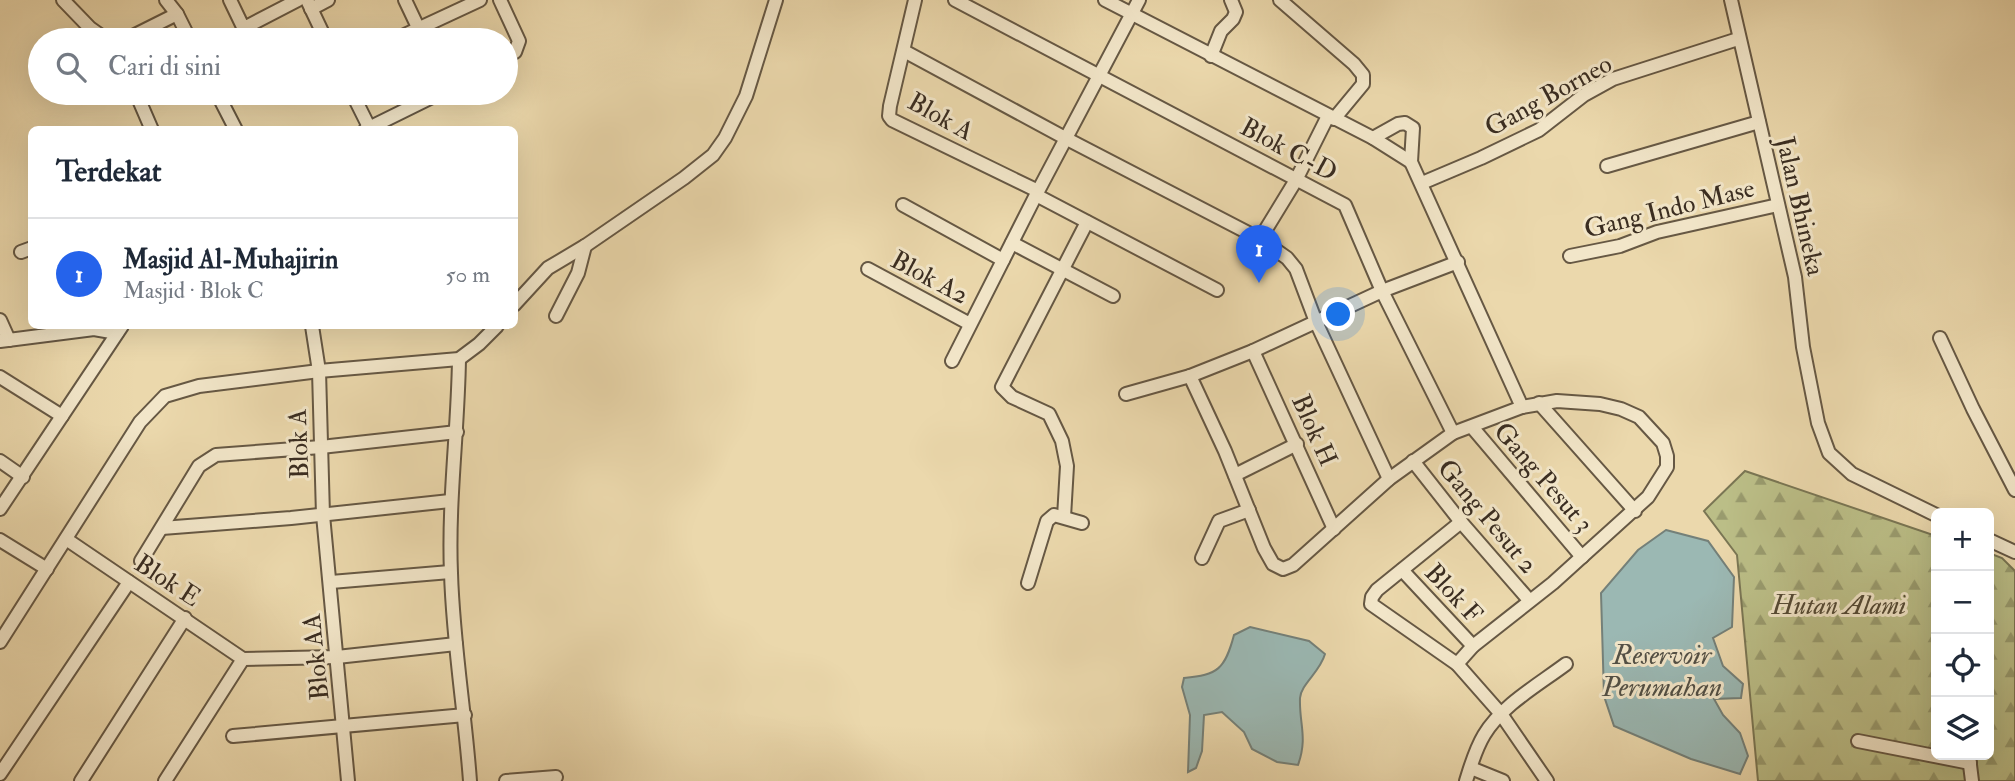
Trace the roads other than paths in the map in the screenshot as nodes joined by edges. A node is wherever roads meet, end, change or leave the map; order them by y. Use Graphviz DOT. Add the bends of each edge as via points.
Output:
graph roads {
  1 [pos="63,0"];
  2 [pos="166,0"];
  3 [pos="230,0"];
  4 [pos="298,0"];
  5 [pos="328,0"];
  6 [pos="405,0"];
  7 [pos="480,0"];
  8 [pos="500,0"];
  9 [pos="776,0"];
  10 [pos="915,0"];
  11 [pos="955,0"];
  12 [pos="1105,0"];
  13 [pos="1139,0"];
  14 [pos="1231,0"];
  15 [pos="1280,0"];
  16 [pos="1731,0"];
  17 [pos="309,4"];
  18 [pos="177,14"];
  19 [pos="1131,14"];
  20 [pos="90,28"];
  21 [pos="149,28"];
  22 [pos="184,28"];
  23 [pos="320,28"];
  24 [pos="418,28"];
  25 [pos="431,28"];
  26 [pos="513,28"];
  27 [pos="1738,39"];
  28 [pos="904,51"];
  29 [pos="1212,56"];
  30 [pos="1099,76"];
  31 [pos="141,105"];
  32 [pos="223,105"];
  33 [pos="357,105"];
  34 [pos="415,105"];
  35 [pos="1331,117"];
  36 [pos="1759,121"];
  37 [pos="150,126"];
  38 [pos="234,126"];
  39 [pos="366,126"];
  40 [pos="371,126"];
  41 [pos="1373,138"];
  42 [pos="1067,139"];
  43 [pos="1411,162"];
  44 [pos="1608,166"];
  45 [pos="1296,180"];
  46 [pos="1422,183"];
  47 [pos="1037,193"];
  48 [pos="903,205"];
  49 [pos="1778,205"];
  50 [pos="1087,222"];
  51 [pos="1260,239"];
  52 [pos="1012,243"];
  53 [pos="585,246"];
  54 [pos="1570,256"];
  55 [pos="1003,260"];
  56 [pos="1458,262"];
  57 [pos="868,270"];
  58 [pos="1062,270"];
  59 [pos="1217,290"];
  60 [pos="1381,291"];
  61 [pos="1113,296"];
  62 [pos="518,300"];
  63 [pos="556,316"];
  64 [pos="0,320"];
  65 [pos="1317,322"];
  66 [pos="971,324"];
  67 [pos="80,329"];
  68 [pos="119,329"];
  69 [pos="312,329"];
  70 [pos="494,329"];
  71 [pos="1941,338"];
  72 [pos="4,341"];
  73 [pos="1253,351"];
  74 [pos="458,359"];
  75 [pos="952,361"];
  76 [pos="319,371"];
  77 [pos="1190,376"];
  78 [pos="0,377"];
  79 [pos="1126,394"];
  80 [pos="1539,403"];
  81 [pos="1522,407"];
  82 [pos="62,416"];
  83 [pos="1472,428"];
  84 [pos="457,432"];
  85 [pos="1453,433"];
  86 [pos="1297,444"];
  87 [pos="321,447"];
  88 [pos="0,461"];
  89 [pos="1413,461"];
  90 [pos="1235,475"];
  91 [pos="23,477"];
  92 [pos="1389,479"];
  93 [pos="2015,490"];
  94 [pos="450,501"];
  95 [pos="0,509"];
  96 [pos="1249,510"];
  97 [pos="1634,511"];
  98 [pos="1931,513"];
  99 [pos="323,515"];
  100 [pos="1064,516"];
  101 [pos="1461,522"];
  102 [pos="1082,523"];
  103 [pos="162,528"];
  104 [pos="1334,529"];
  105 [pos="0,540"];
  106 [pos="66,540"];
  107 [pos="1994,542"];
  108 [pos="2015,551"];
  109 [pos="1582,557"];
  110 [pos="1202,558"];
  111 [pos="141,561"];
  112 [pos="47,569"];
  113 [pos="1402,570"];
  114 [pos="450,572"];
  115 [pos="129,582"];
  116 [pos="331,582"];
  117 [pos="1028,583"];
  118 [pos="1529,600"];
  119 [pos="185,618"];
  120 [pos="0,642"];
  121 [pos="456,644"];
  122 [pos="1473,646"];
  123 [pos="337,657"];
  124 [pos="243,659"];
  125 [pos="1566,663"];
  126 [pos="1457,664"];
  127 [pos="1501,714"];
  128 [pos="465,715"];
  129 [pos="345,727"];
  130 [pos="233,736"];
  131 [pos="1858,741"];
  132 [pos="1931,753"];
  133 [pos="1969,760"];
  134 [pos="1471,768"];
  135 [pos="0,774"];
  136 [pos="556,777"];
  137 [pos="81,781"];
  138 [pos="165,781"];
  139 [pos="348,781"];
  140 [pos="470,781"];
  141 [pos="506,781"];
  142 [pos="1466,781"];
  143 [pos="1503,781"];
  144 [pos="1547,781"];
  145 [pos="1972,781"];
  1 -- 20 [label="street"];
  2 -- 18 [label="street"];
  3 -- 4 [label="street" via="243,27"];
  5 -- 17 [label="street"];
  6 -- 24 [label="street"];
  7 -- 25 [label="street"];
  8 -- 26 [label="street"];
  9 -- 53 [label="street" via="746,96 713,155"];
  10 -- 28 [label="street, Blok A"];
  11 -- 30 [label="street, Blok C-D"];
  12 -- 19 [label="street"];
  13 -- 19 [label="street"];
  14 -- 29 [label="street" via="1236,12 1221,31"];
  15 -- 35 [label="street" via="1363,75 1363,84"];
  16 -- 27 [label="street, Jalan Bhineka"];
  17 -- 23 [label="street"];
  18 -- 21 [label="street"];
  18 -- 22 [label="street"];
  19 -- 29 [label="street"];
  19 -- 30 [label="street"];
  27 -- 36 [label="street, Jalan Bhineka"];
  27 -- 46 [label="street, Gang Borneo" via="1614,79 1584,95 1539,130"];
  28 -- 42 [label="street"];
  28 -- 47 [label="street, Blok A" via="890,106 892,120"];
  29 -- 35 [label="street"];
  30 -- 42 [label="street"];
  30 -- 45 [label="street, Blok C-D"];
  31 -- 37 [label="street"];
  32 -- 38 [label="street"];
  33 -- 39 [label="street"];
  34 -- 40 [label="street"];
  35 -- 41 [label="street"];
  35 -- 45 [label="street"];
  36 -- 44 [label="street"];
  36 -- 49 [label="street, Jalan Bhineka"];
  41 -- 43 [label="street"];
  41 -- 43 [label="street" via="1398,124 1410,124"];
  42 -- 47 [label="street"];
  42 -- 51 [label="street"];
  43 -- 46 [label="street"];
  45 -- 51 [label="street"];
  45 -- 60 [label="street, Blok C-D" via="1345,205"];
  46 -- 56 [label="street"];
  47 -- 50 [label="street"];
  47 -- 52 [label="street"];
  48 -- 55 [label="street"];
  49 -- 54 [label="street, Gang Indo Mase"];
  49 -- 98 [label="street, Jalan Bhineka" via="1795,277 1818,423 1829,453 1874,486"];
  50 -- 58 [label="street"];
  50 -- 59 [label="street"];
  51 -- 65 [label="street" via="1296,269"];
  52 -- 55 [label="street"];
  52 -- 58 [label="street"];
  53 -- 62 [label="street" via="548,268"];
  53 -- 63 [label="street" via="578,273"];
  55 -- 66 [label="street"];
  56 -- 60 [label="street"];
  56 -- 81 [label="street"];
  57 -- 66 [label="street, Blok A2"];
  58 -- 61 [label="street"];
  58 -- 100 [label="street" via="1002,387 1012,397 1049,414 1067,466"];
  60 -- 65 [label="street"];
  60 -- 85 [label="street, Blok C-D"];
  64 -- 72 [label="street"];
  65 -- 73 [label="street"];
  65 -- 92 [label="street"];
  66 -- 75 [label="street"];
  67 -- 72 [label="street"];
  68 -- 82 [label="street"];
  69 -- 76 [label="street, Blok A"];
  70 -- 74 [label="street"];
  71 -- 93 [label="street"];
  73 -- 77 [label="street"];
  73 -- 86 [label="street, Blok H"];
  74 -- 76 [label="street"];
  74 -- 84 [label="street"];
  76 -- 87 [label="street, Blok A"];
  76 -- 106 [label="street" via="200,386 165,396 141,422"];
  77 -- 79 [label="street"];
  77 -- 90 [label="street"];
  78 -- 82 [label="street"];
  80 -- 81 [label="street"];
  80 -- 97 [label="street"];
  80 -- 97 [label="street" via="1600,404 1639,417 1652,429 1663,443 1667,467"];
  81 -- 83 [label="street"];
  82 -- 91 [label="street"];
  83 -- 85 [label="street"];
  83 -- 109 [label="street, Gang Pesut 3"];
  84 -- 87 [label="street"];
  84 -- 94 [label="street"];
  85 -- 89 [label="street"];
  86 -- 90 [label="street"];
  86 -- 104 [label="street, Blok H"];
  87 -- 99 [label="street, Blok A"];
  87 -- 103 [label="street" via="208,459 199,466"];
  88 -- 91 [label="street"];
  89 -- 92 [label="street"];
  89 -- 101 [label="street, Gang Pesut 2"];
  90 -- 96 [label="street"];
  91 -- 95 [label="street"];
  92 -- 104 [label="street"];
  94 -- 99 [label="street, Blok A"];
  94 -- 114 [label="street"];
  96 -- 104 [label="street" via="1268,556 1283,569"];
  96 -- 110 [label="street" via="1219,521"];
  97 -- 109 [label="street"];
  99 -- 103 [label="street"];
  99 -- 116 [label="street, Blok A"];
  100 -- 102 [label="street"];
  100 -- 117 [label="street" via="1054,515 1047,521"];
  101 -- 113 [label="street"];
  101 -- 118 [label="street, Gang Pesut 2"];
  103 -- 111 [label="street"];
  105 -- 112 [label="street"];
  106 -- 112 [label="street"];
  106 -- 115 [label="street, Blok E"];
  107 -- 108 [label="street"];
  109 -- 118 [label="street"];
  112 -- 120 [label="street"];
  113 -- 122 [label="street, Blok F"];
  113 -- 126 [label="street" via="1373,594 1371,604"];
  114 -- 116 [label="street"];
  114 -- 121 [label="street"];
  115 -- 119 [label="street, Blok E"];
  115 -- 135 [label="street"];
  116 -- 123 [label="street, Blok AA"];
  118 -- 122 [label="street"];
  119 -- 124 [label="street, Blok E"];
  119 -- 137 [label="street"];
  121 -- 123 [label="street"];
  121 -- 128 [label="street"];
  122 -- 126 [label="street"];
  123 -- 124 [label="street"];
  123 -- 129 [label="street, Blok AA"];
  124 -- 138 [label="street"];
  125 -- 127 [label="street"];
  126 -- 127 [label="street"];
  127 -- 134 [label="street" via="1485,733"];
  127 -- 144 [label="street"];
  128 -- 129 [label="street, Blok AA"];
  128 -- 140 [label="street"];
  129 -- 130 [label="street, Blok AA"];
  129 -- 139 [label="street, Blok AA"];
  131 -- 132 [label="street"];
  133 -- 145 [label="street"];
  134 -- 142 [label="street"];
  134 -- 143 [label="street"];
  136 -- 141 [label="street"];
}
